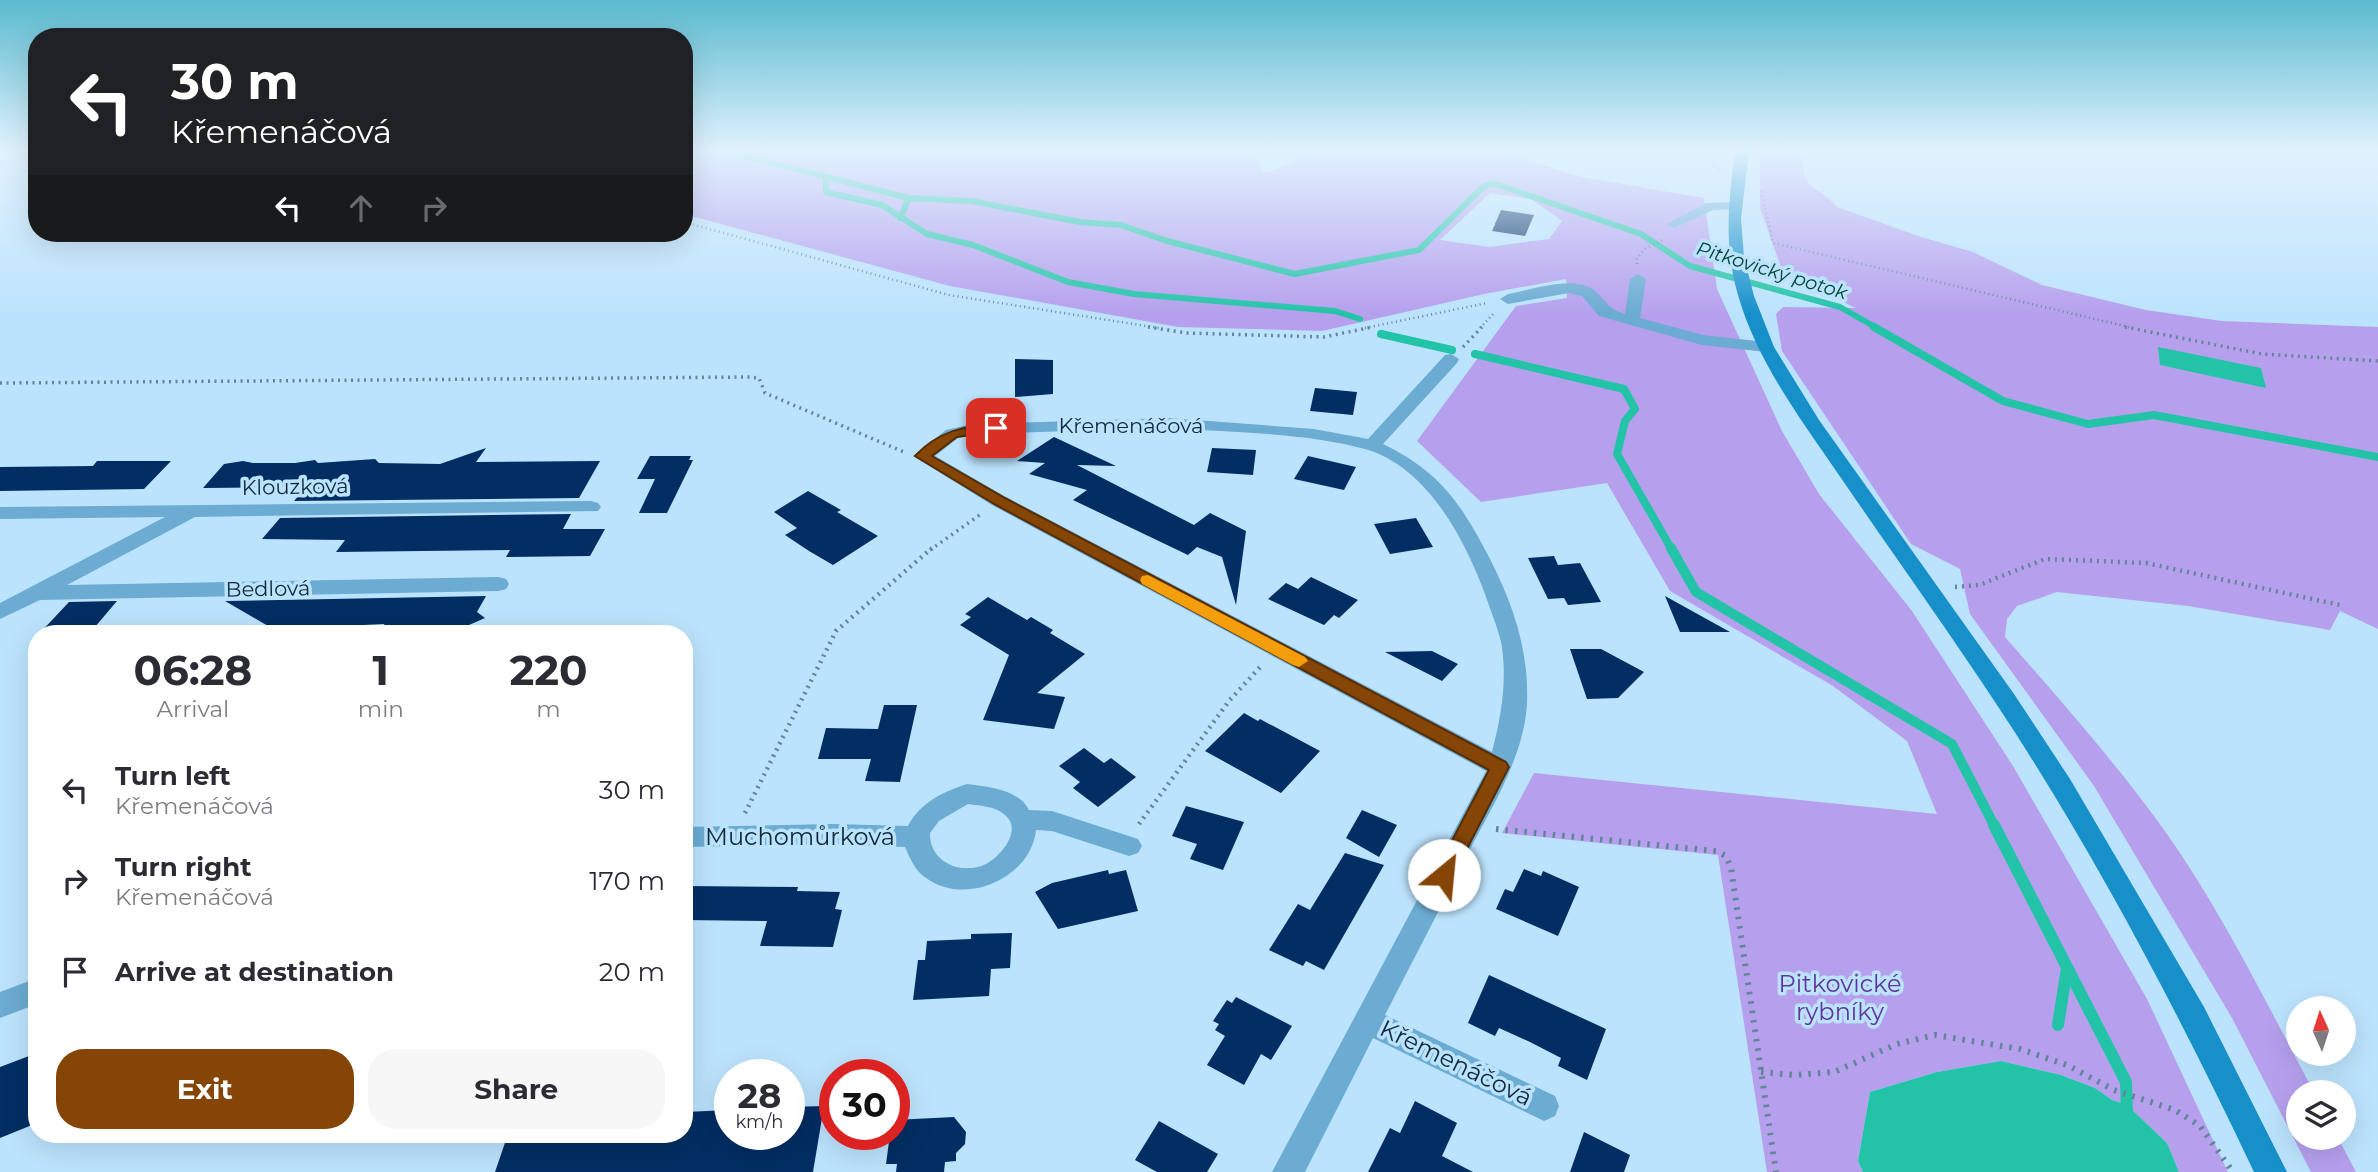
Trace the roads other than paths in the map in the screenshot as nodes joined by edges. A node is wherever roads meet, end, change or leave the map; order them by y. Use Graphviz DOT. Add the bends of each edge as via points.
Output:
graph roads {
  1 [pos="1735,206"];
  2 [pos="1671,231"];
  3 [pos="1639,279"];
  4 [pos="1508,299"];
  5 [pos="1632,321"];
  6 [pos="1766,347"];
  7 [pos="1451,359"];
  8 [pos="1372,445"];
  9 [pos="591,507"];
  10 [pos="193,511"];
  11 [pos="0,513"];
  12 [pos="499,584"];
  13 [pos="37,593"];
  14 [pos="0,612"];
  15 [pos="1500,767"];
  16 [pos="1024,820"];
  17 [pos="693,837"];
  18 [pos="917,837"];
  19 [pos="1127,845"];
  20 [pos="28,994"];
  21 [pos="0,1005"];
  22 [pos="1367,1021"];
  23 [pos="1544,1106"];
  24 [pos="1288,1172"];
  25 [pos="2271,1172"];
  1 -- 2 [label="street" via="1711,206"];
  1 -- 6 [label="street" via="1737,257"];
  3 -- 5 [label="street"];
  4 -- 5 [label="street" via="1569,288 1588,293 1605,313"];
  5 -- 6 [label="street" via="1702,340"];
  6 -- 25 [label="street" via="1811,421 2006,700 2122,887 2194,1016"];
  7 -- 8 [label="street"];
  8 -- 15 [label="street, Křemenáčová" via="1427,479 1456,513 1493,586 1513,645 1515,705"];
  8 -- 15 [label="street, Křemenáčová" via="1314,434 1169,423 1058,425 972,429 952,434 922,456"];
  9 -- 10 [label="street, Klouzková"];
  10 -- 11 [label="street, Klouzková"];
  10 -- 13 [label="street, Bedlová"];
  12 -- 13 [label="street, Bedlová"];
  13 -- 14 [label="street, Bedlová"];
  15 -- 22 [label="street, Křemenáčová"];
  16 -- 18 [label="street, Muchomůrková" via="1012,804 992,794 967,794 943,802 925,817"];
  16 -- 18 [label="street, Muchomůrková" via="1024,841 1011,861 989,875 962,879 937,872 921,857"];
  16 -- 19 [label="street" via="1052,821"];
  17 -- 18 [label="street, Muchomůrková"];
  20 -- 21 [label="street"];
  22 -- 23 [label="street, Křemenáčová"];
  22 -- 24 [label="street, Křemenáčová"];
}
